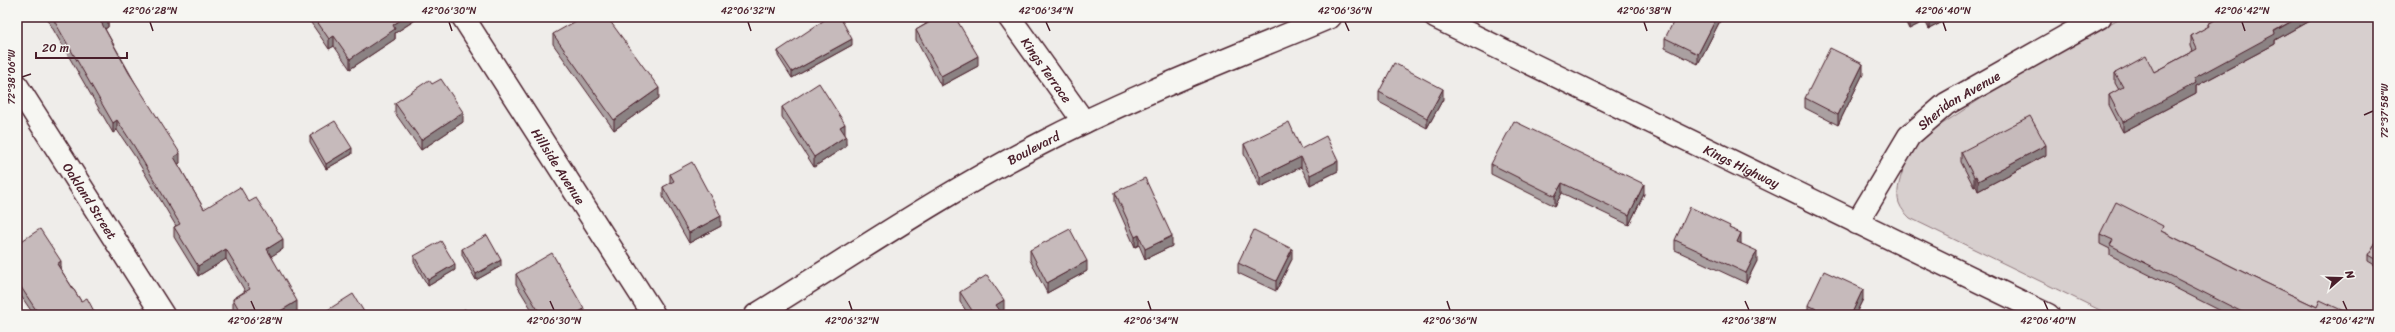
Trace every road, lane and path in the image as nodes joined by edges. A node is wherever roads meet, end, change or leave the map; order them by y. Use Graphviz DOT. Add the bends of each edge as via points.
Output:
graph roads {
  1 [pos="463,17"];
  2 [pos="1009,17"];
  3 [pos="1330,17"];
  4 [pos="1435,17"];
  5 [pos="2100,17"];
  6 [pos="17,86"];
  7 [pos="1084,122"];
  8 [pos="1857,223"];
  9 [pos="163,315"];
  10 [pos="654,315"];
  11 [pos="756,315"];
  12 [pos="2048,315"];
  1 -- 10 [label="main road, Hillside Avenue"];
  2 -- 7 [label="main road, Kings Terrace"];
  3 -- 7 [label="main road, Boulevard"];
  4 -- 8 [label="main road, Kings Highway"];
  5 -- 8 [label="main road, Sheridan Avenue" via="1946,104 1909,136"];
  6 -- 9 [label="main road, Oakland Street"];
  7 -- 11 [label="main road, Boulevard" via="977,179"];
  8 -- 12 [label="main road, Kings Highway"];
}
